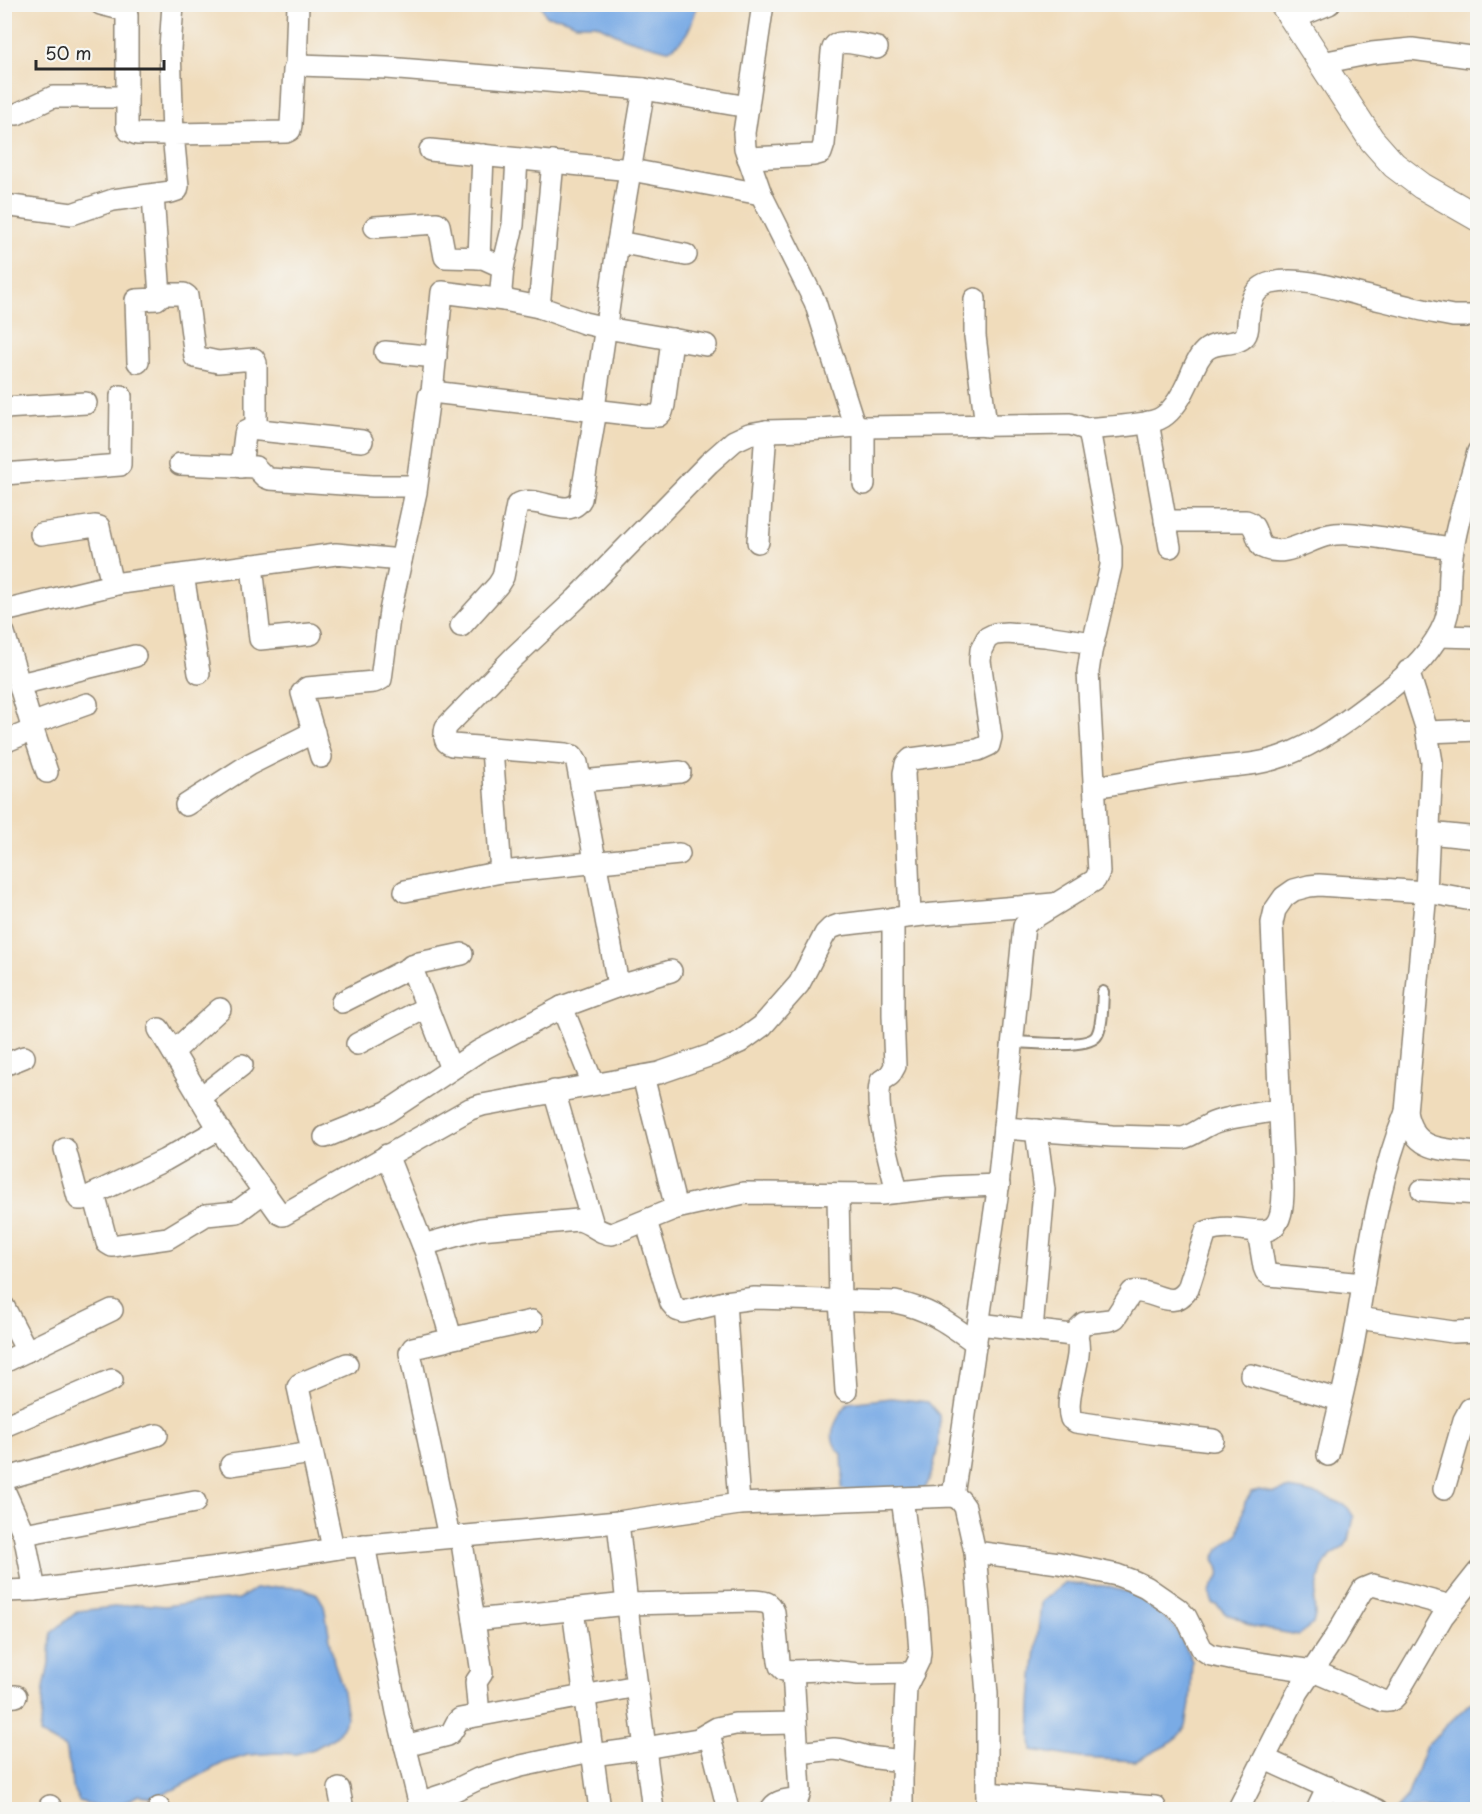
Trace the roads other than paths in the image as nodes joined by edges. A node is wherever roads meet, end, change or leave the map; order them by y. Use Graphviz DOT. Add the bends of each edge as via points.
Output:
graph roads {
  1 [pos="101,4"];
  2 [pos="173,4"];
  3 [pos="298,4"];
  4 [pos="763,4"];
  5 [pos="1329,4"];
  6 [pos="1287,12"];
  7 [pos="877,48"];
  8 [pos="1478,58"];
  9 [pos="1322,63"];
  10 [pos="296,66"];
  11 [pos="644,89"];
  12 [pos="127,97"];
  13 [pos="748,107"];
  14 [pos="17,114"];
  15 [pos="173,134"];
  16 [pos="430,150"];
  17 [pos="483,155"];
  18 [pos="748,158"];
  19 [pos="517,159"];
  20 [pos="553,162"];
  21 [pos="631,170"];
  22 [pos="761,194"];
  23 [pos="153,195"];
  24 [pos="4,205"];
  25 [pos="1478,218"];
  26 [pos="375,227"];
  27 [pos="618,242"];
  28 [pos="686,255"];
  29 [pos="479,258"];
  30 [pos="503,267"];
  31 [pos="160,294"];
  32 [pos="975,299"];
  33 [pos="504,300"];
  34 [pos="539,307"];
  35 [pos="1478,316"];
  36 [pos="606,328"];
  37 [pos="672,339"];
  38 [pos="706,345"];
  39 [pos="385,352"];
  40 [pos="436,357"];
  41 [pos="138,362"];
  42 [pos="432,392"];
  43 [pos="121,396"];
  44 [pos="86,403"];
  45 [pos="4,408"];
  46 [pos="595,410"];
  47 [pos="1148,422"];
  48 [pos="986,426"];
  49 [pos="861,427"];
  50 [pos="256,429"];
  51 [pos="1086,429"];
  52 [pos="766,431"];
  53 [pos="362,441"];
  54 [pos="1478,452"];
  55 [pos="180,464"];
  56 [pos="241,466"];
  57 [pos="4,474"];
  58 [pos="1474,477"];
  59 [pos="864,484"];
  60 [pos="416,486"];
  61 [pos="1165,521"];
  62 [pos="41,534"];
  63 [pos="758,542"];
  64 [pos="1170,547"];
  65 [pos="1453,548"];
  66 [pos="401,560"];
  67 [pos="252,565"];
  68 [pos="183,575"];
  69 [pos="112,585"];
  70 [pos="4,611"];
  71 [pos="461,626"];
  72 [pos="4,633"];
  73 [pos="311,634"];
  74 [pos="1439,636"];
  75 [pos="1478,637"];
  76 [pos="1093,643"];
  77 [pos="135,656"];
  78 [pos="1408,671"];
  79 [pos="200,673"];
  80 [pos="13,677"];
  81 [pos="87,704"];
  82 [pos="32,727"];
  83 [pos="1478,730"];
  84 [pos="314,732"];
  85 [pos="1427,732"];
  86 [pos="4,742"];
  87 [pos="492,748"];
  88 [pos="321,757"];
  89 [pos="47,772"];
  90 [pos="680,772"];
  91 [pos="581,781"];
  92 [pos="1095,787"];
  93 [pos="186,805"];
  94 [pos="1429,833"];
  95 [pos="1478,838"];
  96 [pos="679,854"];
  97 [pos="596,862"];
  98 [pos="501,872"];
  99 [pos="405,891"];
  100 [pos="1426,892"];
  101 [pos="1478,901"];
  102 [pos="1056,904"];
  103 [pos="901,917"];
  104 [pos="462,954"];
  105 [pos="411,966"];
  106 [pos="671,971"];
  107 [pos="616,987"];
  108 [pos="1103,992"];
  109 [pos="342,1002"];
  110 [pos="427,1006"];
  111 [pos="562,1007"];
  112 [pos="220,1009"];
  113 [pos="159,1029"];
  114 [pos="1013,1042"];
  115 [pos="357,1044"];
  116 [pos="173,1052"];
  117 [pos="24,1057"];
  118 [pos="4,1065"];
  119 [pos="242,1065"];
  120 [pos="451,1069"];
  121 [pos="643,1076"];
  122 [pos="592,1084"];
  123 [pos="554,1091"];
  124 [pos="200,1098"];
  125 [pos="1280,1110"];
  126 [pos="1406,1112"];
  127 [pos="1004,1128"];
  128 [pos="219,1129"];
  129 [pos="1036,1130"];
  130 [pos="325,1137"];
  131 [pos="66,1149"];
  132 [pos="1478,1154"];
  133 [pos="387,1155"];
  134 [pos="999,1185"];
  135 [pos="1422,1190"];
  136 [pos="264,1192"];
  137 [pos="897,1192"];
  138 [pos="94,1194"];
  139 [pos="1478,1194"];
  140 [pos="838,1195"];
  141 [pos="676,1208"];
  142 [pos="645,1221"];
  143 [pos="593,1225"];
  144 [pos="1258,1231"];
  145 [pos="423,1245"];
  146 [pos="1363,1284"];
  147 [pos="840,1301"];
  148 [pos="725,1302"];
  149 [pos="4,1307"];
  150 [pos="112,1310"];
  151 [pos="1358,1318"];
  152 [pos="532,1321"];
  153 [pos="1032,1330"];
  154 [pos="977,1333"];
  155 [pos="1475,1335"];
  156 [pos="1077,1337"];
  157 [pos="449,1339"];
  158 [pos="27,1351"];
  159 [pos="4,1362"];
  160 [pos="347,1364"];
  161 [pos="1251,1375"];
  162 [pos="112,1380"];
  163 [pos="846,1391"];
  164 [pos="1341,1400"];
  165 [pos="1478,1408"];
  166 [pos="4,1426"];
  167 [pos="157,1435"];
  168 [pos="1213,1440"];
  169 [pos="312,1453"];
  170 [pos="1328,1455"];
  171 [pos="231,1465"];
  172 [pos="4,1479"];
  173 [pos="1444,1489"];
  174 [pos="4,1490"];
  175 [pos="953,1496"];
  176 [pos="902,1498"];
  177 [pos="195,1502"];
  178 [pos="739,1504"];
  179 [pos="618,1522"];
  180 [pos="24,1534"];
  181 [pos="455,1536"];
  182 [pos="364,1545"];
  183 [pos="333,1548"];
  184 [pos="975,1552"];
  185 [pos="1478,1572"];
  186 [pos="35,1590"];
  187 [pos="4,1591"];
  188 [pos="627,1604"];
  189 [pos="1451,1606"];
  190 [pos="573,1610"];
  191 [pos="474,1620"];
  192 [pos="793,1671"];
  193 [pos="1313,1671"];
  194 [pos="913,1673"];
  195 [pos="637,1686"];
  196 [pos="584,1695"];
  197 [pos="479,1715"];
  198 [pos="796,1723"];
  199 [pos="709,1733"];
  200 [pos="405,1746"];
  201 [pos="645,1748"];
  202 [pos="592,1753"];
  203 [pos="798,1753"];
  204 [pos="1264,1759"];
  205 [pos="903,1761"];
  206 [pos="1328,1787"];
  207 [pos="339,1789"];
  208 [pos="987,1801"];
  209 [pos="420,1806"];
  210 [pos="1102,1806"];
  211 [pos="1155,1807"];
  212 [pos="343,1809"];
  213 [pos="600,1809"];
  214 [pos="653,1809"];
  215 [pos="728,1809"];
  216 [pos="771,1809"];
  217 [pos="902,1809"];
  218 [pos="1238,1809"];
  219 [pos="1317,1809"];
  220 [pos="1377,1809"];
  1 -- 12 [label="street" via="121,9 127,15"];
  2 -- 15 [label="street"];
  3 -- 10 [label="street"];
  4 -- 13 [label="street"];
  5 -- 6 [label="street"];
  6 -- 9 [label="street"];
  7 -- 18 [label="street" via="834,45 821,153"];
  8 -- 9 [label="street" via="1412,49"];
  9 -- 25 [label="street" via="1371,139 1394,165"];
  10 -- 11 [label="street" via="387,68"];
  10 -- 15 [label="street" via="291,125 286,132"];
  11 -- 13 [label="street"];
  11 -- 21 [label="street"];
  12 -- 14 [label="street" via="53,97"];
  12 -- 15 [label="street" via="129,131"];
  13 -- 18 [label="street" via="743,140"];
  15 -- 23 [label="street" via="177,190"];
  16 -- 17 [label="street"];
  17 -- 19 [label="street"];
  17 -- 29 [label="street"];
  18 -- 22 [label="street"];
  19 -- 20 [label="street"];
  19 -- 30 [label="street" via="513,225"];
  20 -- 21 [label="street"];
  20 -- 34 [label="street"];
  21 -- 22 [label="street"];
  21 -- 27 [label="street"];
  22 -- 49 [label="street" via="814,302 853,421"];
  23 -- 24 [label="street" via="113,201 72,214"];
  23 -- 31 [label="street"];
  26 -- 29 [label="street" via="438,223 445,257"];
  27 -- 28 [label="street"];
  27 -- 36 [label="street"];
  29 -- 30 [label="street"];
  30 -- 33 [label="street"];
  31 -- 41 [label="street" via="159,298 136,300"];
  31 -- 50 [label="street" via="187,296 195,357 218,362 254,359"];
  32 -- 48 [label="street" via="975,336"];
  33 -- 34 [label="street"];
  33 -- 40 [label="street" via="442,292"];
  34 -- 36 [label="street"];
  35 -- 47 [label="street" via="1437,313 1314,283 1271,283 1253,295 1244,337 1205,349 1169,412"];
  36 -- 37 [label="street"];
  36 -- 46 [label="street"];
  37 -- 38 [label="street"];
  37 -- 46 [label="street" via="664,405 658,416"];
  39 -- 40 [label="street"];
  40 -- 42 [label="street"];
  42 -- 46 [label="street"];
  42 -- 60 [label="street"];
  43 -- 57 [label="street" via="120,465"];
  44 -- 45 [label="street"];
  46 -- 71 [label="street" via="578,504 570,508 525,501 517,505 503,577"];
  47 -- 51 [label="street"];
  47 -- 61 [label="street"];
  48 -- 49 [label="street"];
  48 -- 51 [label="street" via="1070,424"];
  49 -- 52 [label="street"];
  49 -- 59 [label="street"];
  50 -- 53 [label="street"];
  50 -- 56 [label="street" via="246,431"];
  51 -- 76 [label="street" via="1112,556"];
  52 -- 63 [label="street"];
  52 -- 87 [label="street" via="742,436 709,463 446,727 448,744"];
  54 -- 58 [label="street"];
  55 -- 56 [label="street"];
  56 -- 60 [label="street" via="255,467 270,478"];
  58 -- 65 [label="street"];
  60 -- 66 [label="street"];
  61 -- 64 [label="street"];
  61 -- 65 [label="street" via="1250,522 1262,547 1272,550 1295,549 1340,533"];
  62 -- 69 [label="street" via="99,527"];
  65 -- 74 [label="street" via="1446,619"];
  66 -- 67 [label="street" via="336,554"];
  66 -- 84 [label="street" via="381,679 304,690"];
  67 -- 68 [label="street"];
  67 -- 73 [label="street" via="260,639"];
  68 -- 69 [label="street"];
  68 -- 79 [label="street"];
  69 -- 70 [label="street"];
  72 -- 80 [label="street"];
  74 -- 75 [label="street"];
  74 -- 78 [label="street"];
  76 -- 92 [label="street" via="1088,672"];
  76 -- 103 [label="street" via="1007,633 995,634 983,643 980,661 989,745 911,759 906,764"];
  77 -- 80 [label="street"];
  78 -- 85 [label="street"];
  78 -- 92 [label="street" via="1345,723 1282,757"];
  80 -- 82 [label="street"];
  81 -- 82 [label="street"];
  82 -- 86 [label="street"];
  82 -- 89 [label="street"];
  83 -- 85 [label="street"];
  84 -- 88 [label="street"];
  84 -- 93 [label="street" via="250,764"];
  85 -- 94 [label="street" via="1432,762"];
  87 -- 91 [label="street" via="573,756"];
  87 -- 98 [label="street"];
  90 -- 91 [label="street"];
  91 -- 97 [label="street"];
  92 -- 102 [label="street" via="1099,872 1095,880"];
  94 -- 95 [label="street"];
  94 -- 100 [label="street"];
  96 -- 97 [label="street"];
  97 -- 98 [label="street"];
  97 -- 107 [label="street" via="618,979"];
  98 -- 99 [label="street"];
  100 -- 101 [label="street"];
  100 -- 125 [label="street" via="1319,885 1294,890 1275,910 1272,923"];
  100 -- 126 [label="street"];
  102 -- 103 [label="street"];
  102 -- 114 [label="street" via="1024,926"];
  103 -- 121 [label="street" via="831,928 799,984 762,1026 714,1054"];
  103 -- 137 [label="street" via="893,1015 895,1066 881,1081 879,1094 883,1133"];
  104 -- 105 [label="street"];
  105 -- 109 [label="street"];
  105 -- 110 [label="street"];
  106 -- 107 [label="street"];
  107 -- 111 [label="street"];
  108 -- 114 [label="lane" via="1100,1026 1093,1040 1078,1044"];
  110 -- 115 [label="street"];
  110 -- 120 [label="street"];
  111 -- 120 [label="street"];
  111 -- 122 [label="street"];
  112 -- 116 [label="street"];
  113 -- 116 [label="street"];
  114 -- 127 [label="street"];
  116 -- 124 [label="street"];
  117 -- 118 [label="street"];
  119 -- 124 [label="street"];
  120 -- 130 [label="street" via="387,1112"];
  121 -- 122 [label="street"];
  121 -- 141 [label="street"];
  122 -- 123 [label="street"];
  123 -- 133 [label="street" via="470,1109"];
  123 -- 143 [label="street"];
  124 -- 128 [label="street"];
  125 -- 129 [label="street" via="1212,1123 1183,1137"];
  125 -- 144 [label="street" via="1281,1209 1275,1227"];
  126 -- 132 [label="street" via="1409,1126 1426,1145"];
  126 -- 146 [label="street" via="1389,1159"];
  127 -- 129 [label="street"];
  127 -- 134 [label="street"];
  128 -- 136 [label="street"];
  128 -- 138 [label="street"];
  129 -- 153 [label="street" via="1044,1190"];
  131 -- 138 [label="street" via="79,1199"];
  133 -- 136 [label="street" via="283,1215"];
  133 -- 145 [label="street"];
  134 -- 137 [label="street"];
  134 -- 154 [label="street"];
  135 -- 139 [label="street"];
  136 -- 138 [label="street" via="237,1212 206,1215 168,1238 112,1246 107,1243"];
  137 -- 140 [label="street"];
  140 -- 141 [label="street" via="744,1194"];
  140 -- 147 [label="street"];
  141 -- 142 [label="street"];
  142 -- 143 [label="street" via="612,1234"];
  142 -- 148 [label="street" via="677,1310"];
  143 -- 145 [label="street" via="578,1220 491,1228"];
  144 -- 146 [label="street" via="1264,1268 1270,1275"];
  144 -- 156 [label="street" via="1221,1228 1206,1232 1183,1296 1169,1300 1132,1292 1115,1318 1084,1323"];
  145 -- 157 [label="street"];
  146 -- 151 [label="street"];
  147 -- 148 [label="street" via="755,1298"];
  147 -- 154 [label="street" via="910,1305"];
  147 -- 163 [label="street"];
  148 -- 178 [label="street"];
  149 -- 158 [label="street"];
  150 -- 158 [label="street"];
  151 -- 155 [label="street"];
  151 -- 164 [label="street"];
  152 -- 157 [label="street"];
  153 -- 154 [label="street"];
  153 -- 156 [label="street"];
  154 -- 175 [label="street"];
  156 -- 168 [label="street" via="1071,1419"];
  157 -- 181 [label="street" via="414,1348 410,1353"];
  158 -- 159 [label="street"];
  160 -- 169 [label="street" via="298,1387"];
  161 -- 164 [label="street"];
  162 -- 166 [label="street"];
  164 -- 170 [label="street"];
  165 -- 173 [label="street" via="1467,1413"];
  167 -- 172 [label="street"];
  169 -- 171 [label="street"];
  169 -- 183 [label="street"];
  174 -- 180 [label="street"];
  175 -- 176 [label="street"];
  175 -- 184 [label="street" via="964,1507"];
  176 -- 178 [label="street"];
  176 -- 194 [label="street" via="920,1652"];
  177 -- 180 [label="street"];
  178 -- 179 [label="street"];
  179 -- 181 [label="street"];
  179 -- 188 [label="street"];
  180 -- 186 [label="street"];
  181 -- 182 [label="street"];
  181 -- 191 [label="street"];
  182 -- 183 [label="street"];
  182 -- 200 [label="street"];
  183 -- 186 [label="street"];
  184 -- 193 [label="street" via="1117,1575 1146,1587 1178,1609 1202,1649 1211,1655"];
  184 -- 208 [label="street" via="987,1694"];
  185 -- 189 [label="street"];
  186 -- 187 [label="street"];
  188 -- 190 [label="street"];
  188 -- 192 [label="street" via="768,1602 774,1612 780,1666"];
  188 -- 195 [label="street"];
  189 -- 193 [label="street" via="1367,1586"];
  189 -- 193 [label="street" via="1392,1701 1383,1701"];
  190 -- 191 [label="street"];
  190 -- 196 [label="street"];
  191 -- 197 [label="street" via="482,1673 476,1682"];
  192 -- 194 [label="street"];
  192 -- 198 [label="street"];
  193 -- 204 [label="street"];
  194 -- 205 [label="street" via="905,1695"];
  195 -- 196 [label="street"];
  195 -- 201 [label="street"];
  196 -- 197 [label="street"];
  196 -- 202 [label="street"];
  197 -- 200 [label="street" via="457,1721 448,1735"];
  198 -- 199 [label="street" via="735,1724"];
  198 -- 203 [label="street"];
  199 -- 201 [label="street" via="698,1739"];
  199 -- 215 [label="street"];
  200 -- 209 [label="street"];
  201 -- 202 [label="street"];
  201 -- 214 [label="street"];
  202 -- 209 [label="street" via="521,1766 478,1779"];
  202 -- 213 [label="street"];
  203 -- 205 [label="street" via="843,1749"];
  203 -- 216 [label="street" via="799,1796 778,1802"];
  204 -- 206 [label="street"];
  204 -- 218 [label="street"];
  205 -- 217 [label="street"];
  206 -- 219 [label="street"];
  206 -- 220 [label="street"];
  207 -- 212 [label="street"];
  208 -- 210 [label="street"];
  210 -- 211 [label="street"];
}
